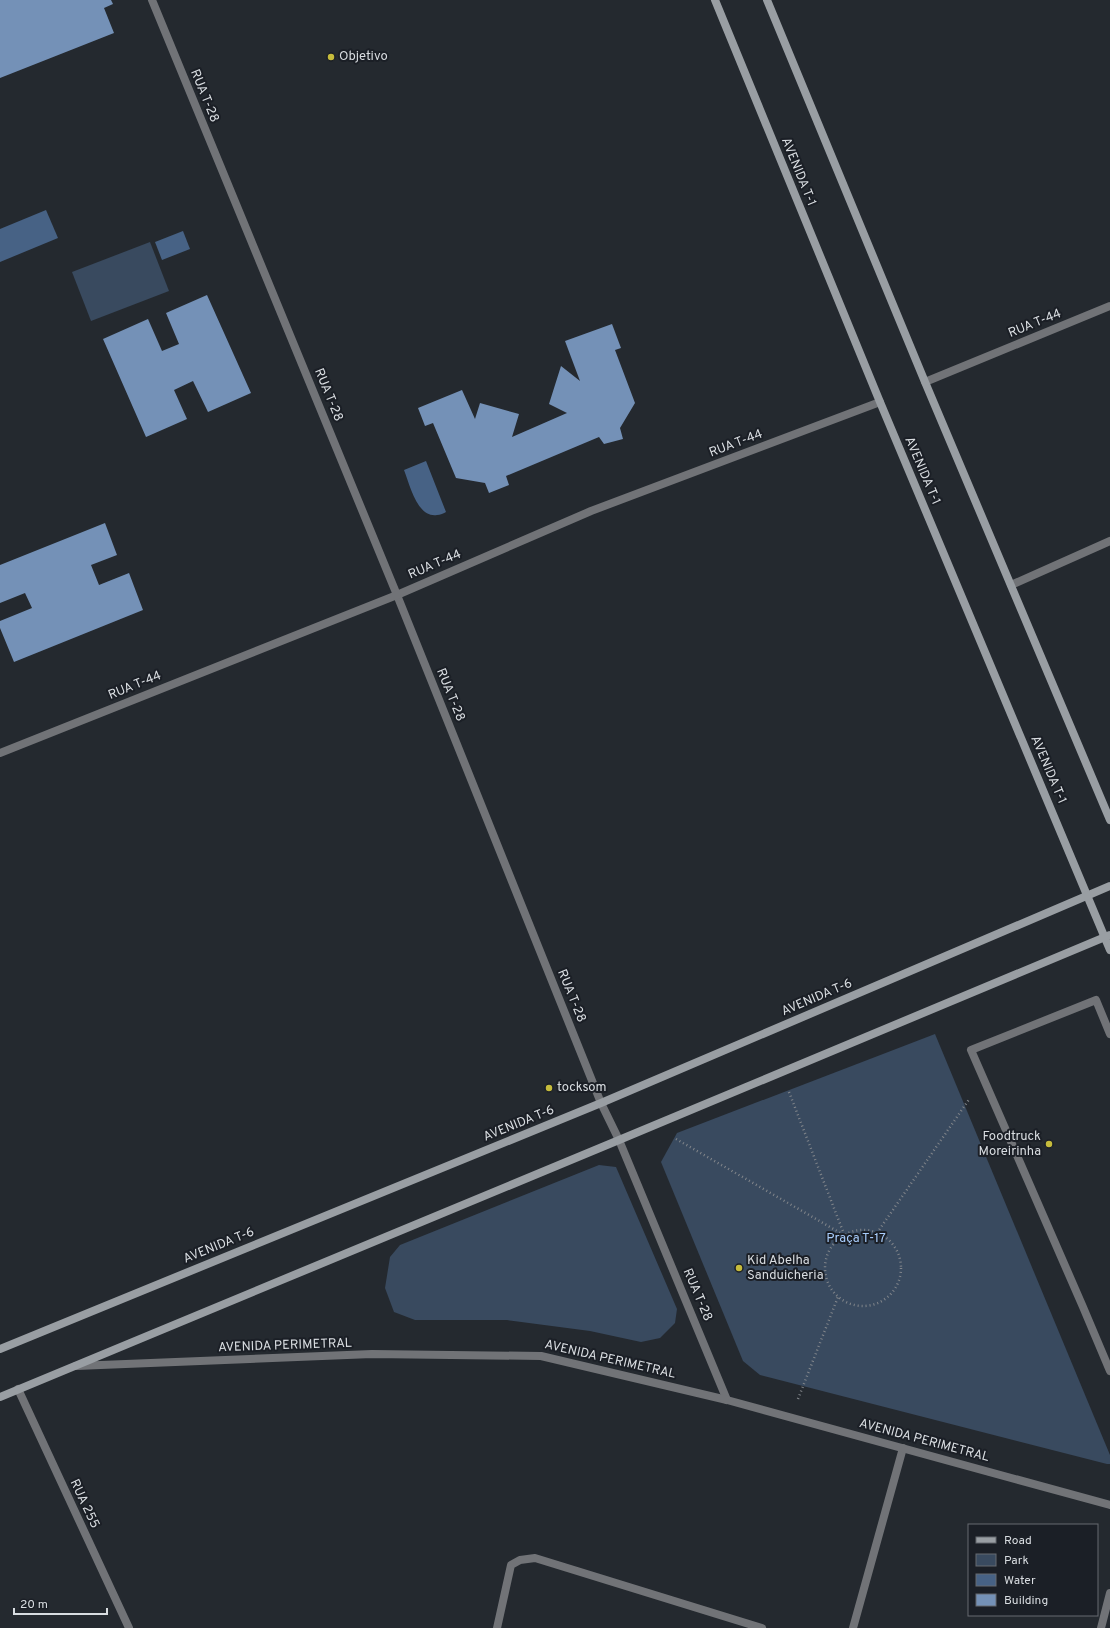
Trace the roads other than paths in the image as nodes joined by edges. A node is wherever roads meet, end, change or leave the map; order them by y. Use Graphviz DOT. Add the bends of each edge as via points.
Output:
graph roads {
  1 [pos="152,0"];
  2 [pos="715,0"];
  3 [pos="767,0"];
  4 [pos="1110,306"];
  5 [pos="925,382"];
  6 [pos="880,402"];
  7 [pos="1110,541"];
  8 [pos="1011,585"];
  9 [pos="397,595"];
  10 [pos="0,753"];
  11 [pos="1110,820"];
  12 [pos="1110,886"];
  13 [pos="1088,895"];
  14 [pos="1107,936"];
  15 [pos="1110,950"];
  16 [pos="1110,1034"];
  17 [pos="601,1103"];
  18 [pos="620,1140"];
  19 [pos="0,1349"];
  20 [pos="73,1366"];
  21 [pos="1110,1371"];
  22 [pos="18,1389"];
  23 [pos="0,1397"];
  24 [pos="727,1400"];
  25 [pos="903,1448"];
  26 [pos="1110,1505"];
  27 [pos="1110,1593"];
  28 [pos="129,1628"];
  29 [pos="497,1628"];
  30 [pos="762,1628"];
  31 [pos="853,1628"];
  32 [pos="1101,1628"];
  1 -- 9 [label="street, RUA T-28"];
  2 -- 6 [label="main road, AVENIDA T-1"];
  3 -- 5 [label="main road"];
  4 -- 5 [label="street, RUA T-44"];
  5 -- 8 [label="main road"];
  6 -- 9 [label="street, RUA T-44" via="591,511"];
  6 -- 13 [label="main road, AVENIDA T-1"];
  7 -- 8 [label="street"];
  8 -- 11 [label="main road"];
  9 -- 10 [label="street, RUA T-44"];
  9 -- 17 [label="street, RUA T-28"];
  12 -- 13 [label="main road, AVENIDA T-6"];
  13 -- 14 [label="main road, AVENIDA T-1"];
  13 -- 17 [label="main road, AVENIDA T-6"];
  14 -- 15 [label="main road, AVENIDA T-1"];
  14 -- 18 [label="main road"];
  16 -- 21 [label="street" via="1096,1000 971,1050"];
  17 -- 18 [label="street, RUA T-28"];
  17 -- 19 [label="main road, AVENIDA T-6"];
  18 -- 20 [label="main road"];
  18 -- 24 [label="street, RUA T-28"];
  20 -- 22 [label="main road, AVENIDA PERIMETRAL"];
  20 -- 24 [label="street, AVENIDA PERIMETRAL" via="372,1354 541,1356"];
  22 -- 23 [label="main road, AVENIDA PERIMETRAL"];
  22 -- 28 [label="street, RUA 255"];
  24 -- 25 [label="street, AVENIDA PERIMETRAL"];
  25 -- 26 [label="street, AVENIDA PERIMETRAL"];
  25 -- 31 [label="street"];
  27 -- 32 [label="street"];
  29 -- 30 [label="street" via="511,1565 520,1560 535,1558"];
}
